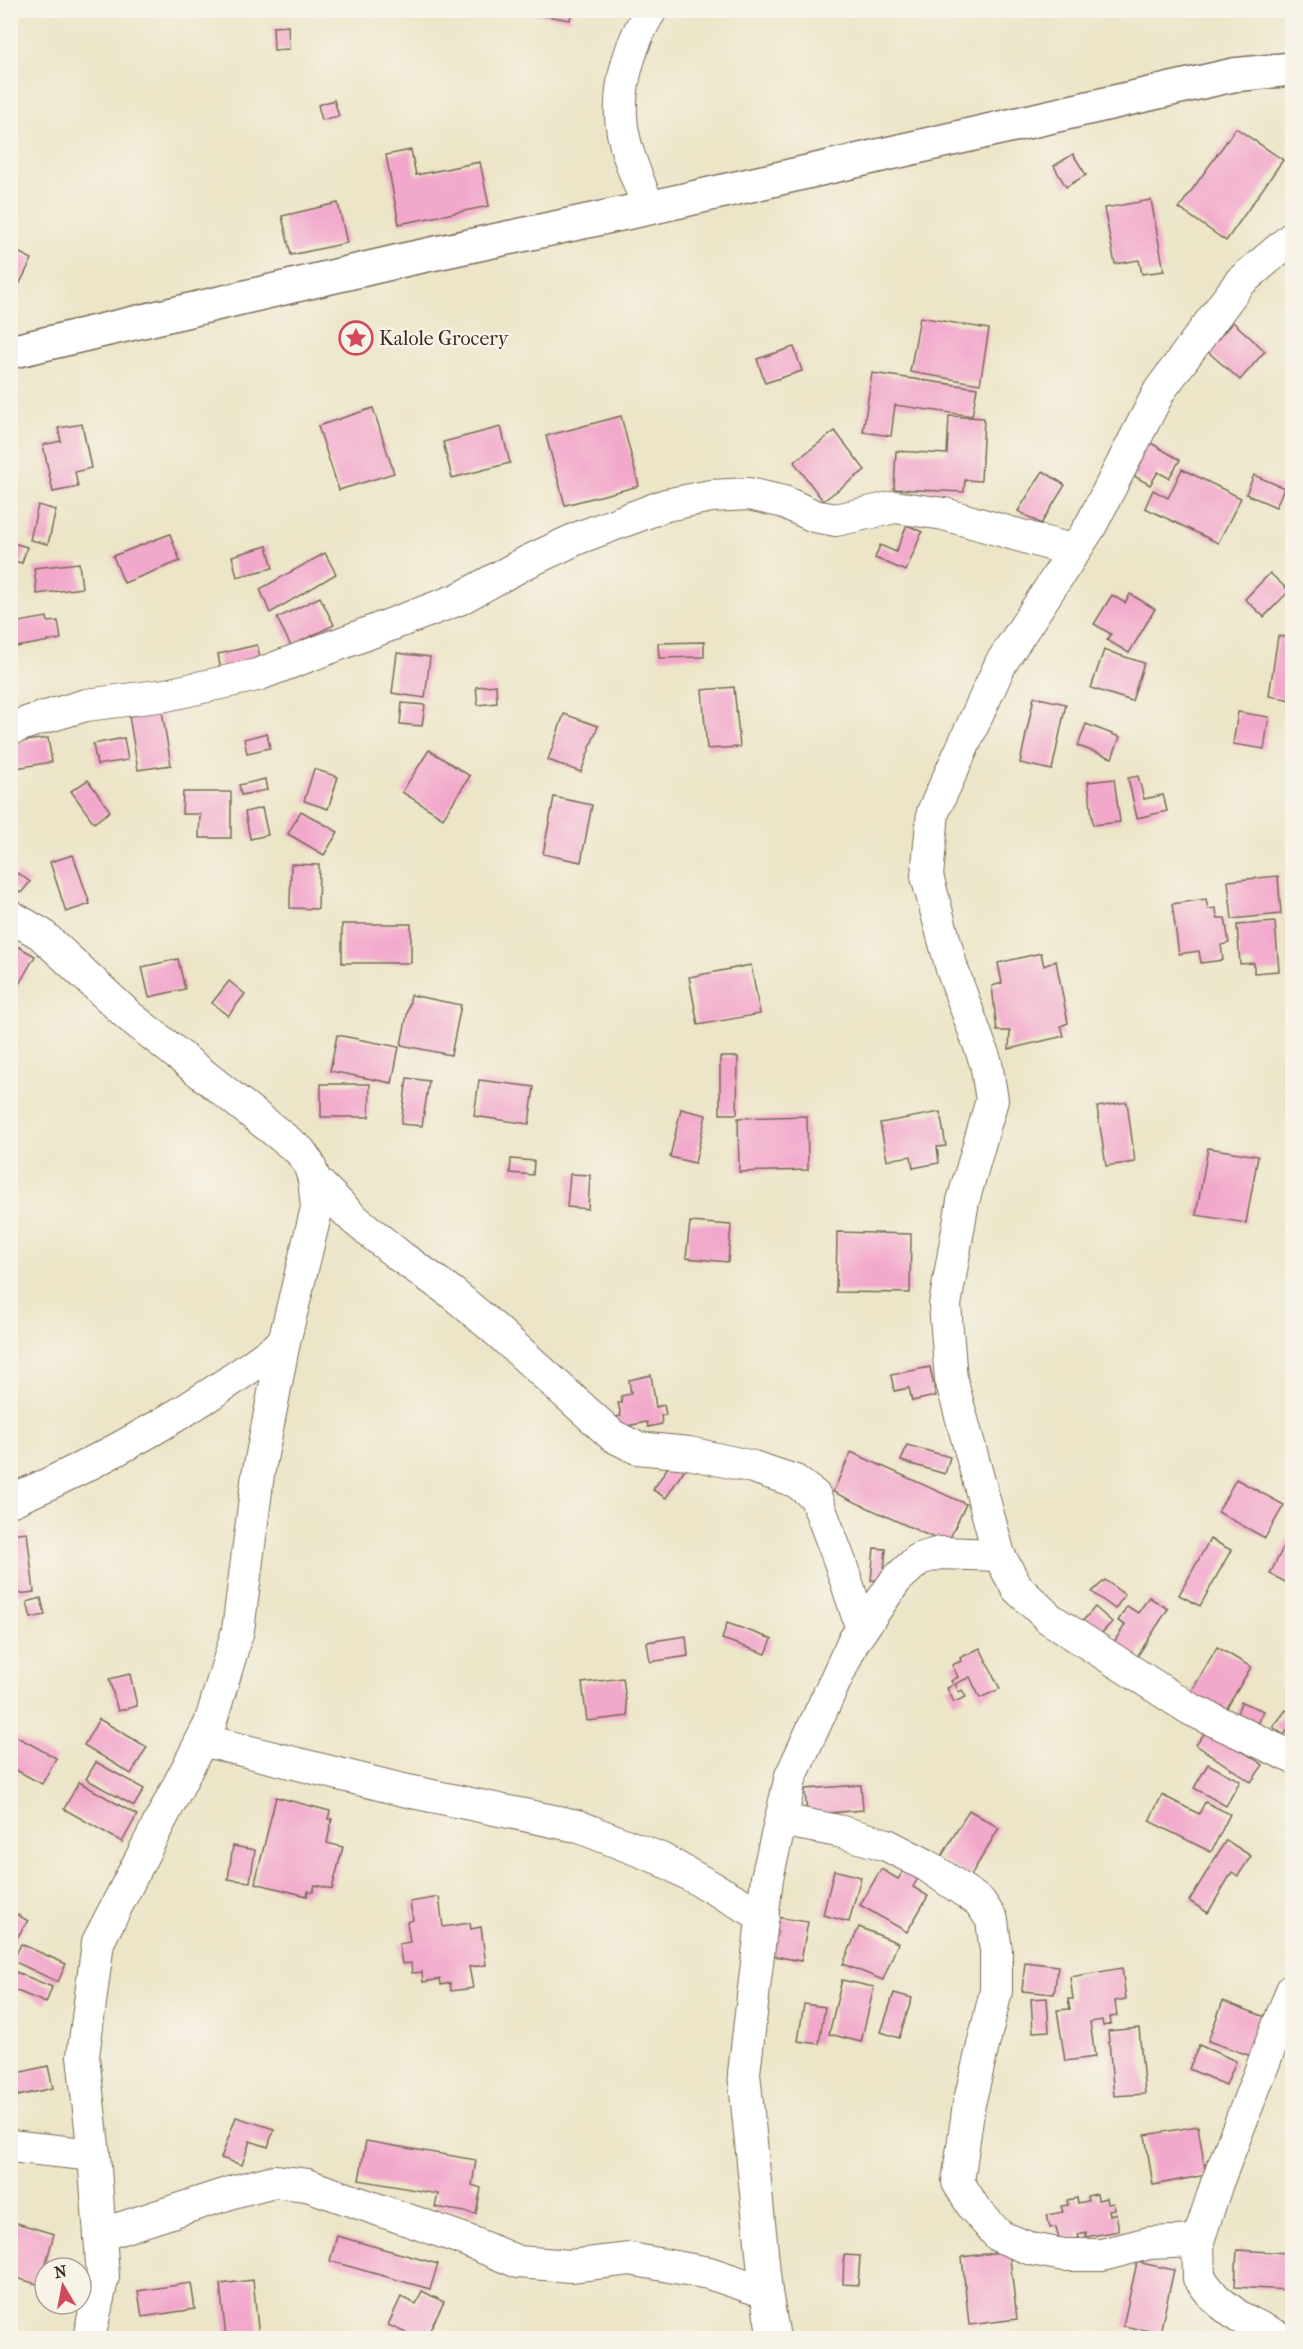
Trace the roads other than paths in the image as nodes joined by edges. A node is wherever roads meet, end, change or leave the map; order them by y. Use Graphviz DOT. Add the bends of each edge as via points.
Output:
graph roads {
  1 [pos="651,10"];
  2 [pos="1293,69"];
  3 [pos="649,208"];
  4 [pos="1293,238"];
  5 [pos="10,334"];
  6 [pos="42,346"];
  7 [pos="10,352"];
  8 [pos="1074,551"];
  9 [pos="10,729"];
  10 [pos="10,916"];
  11 [pos="314,1179"];
  12 [pos="284,1342"];
  13 [pos="10,1501"];
  14 [pos="999,1555"];
  15 [pos="862,1629"];
  16 [pos="202,1740"];
  17 [pos="1293,1757"];
  18 [pos="781,1820"];
  19 [pos="763,1916"];
  20 [pos="1293,1990"];
  21 [pos="10,2146"];
  22 [pos="94,2154"];
  23 [pos="100,2235"];
  24 [pos="1198,2241"];
  25 [pos="766,2292"];
  26 [pos="89,2338"];
  27 [pos="774,2338"];
  28 [pos="1280,2338"];
  1 -- 3 [label="street" via="641,26 623,77 620,116"];
  2 -- 3 [label="street" via="1233,75"];
  3 -- 6 [label="street" via="408,259"];
  4 -- 8 [label="street" via="1240,282 1160,390"];
  5 -- 6 [label="street"];
  6 -- 7 [label="street"];
  8 -- 9 [label="street" via="944,514 895,507 836,520 749,495 711,496 666,506 578,538 459,598 257,675 165,695 86,705"];
  8 -- 14 [label="street" via="996,674 933,812 927,876 952,969 986,1063 992,1100 963,1201 945,1305 951,1379"];
  10 -- 11 [label="street" via="41,934 129,1016 300,1151"];
  11 -- 12 [label="street" via="317,1208"];
  11 -- 15 [label="street" via="354,1219 451,1292 613,1436 637,1448 689,1453 753,1467 795,1481 815,1496"];
  12 -- 13 [label="street" via="239,1377 157,1426 54,1482"];
  12 -- 16 [label="street" via="258,1475 238,1630"];
  14 -- 15 [label="street" via="940,1553 919,1559 896,1580"];
  14 -- 17 [label="street" via="1017,1588 1050,1619 1190,1709"];
  15 -- 18 [label="street" via="791,1776"];
  16 -- 19 [label="street" via="403,1790 577,1826 661,1860"];
  16 -- 22 [label="street" via="98,1942 83,2056"];
  18 -- 19 [label="street" via="767,1878"];
  18 -- 24 [label="street" via="887,1845 926,1865 980,1902 992,1920 996,1990 969,2104 958,2182 999,2236 1031,2249 1064,2255 1102,2255 1149,2243"];
  19 -- 25 [label="street" via="744,2073"];
  20 -- 24 [label="street"];
  21 -- 22 [label="street"];
  22 -- 23 [label="street"];
  23 -- 25 [label="street" via="274,2181 307,2185 518,2262 570,2266 630,2259 709,2273"];
  23 -- 26 [label="street" via="103,2276"];
  24 -- 28 [label="street" via="1199,2278 1216,2299 1239,2317"];
  25 -- 27 [label="street"];
}
